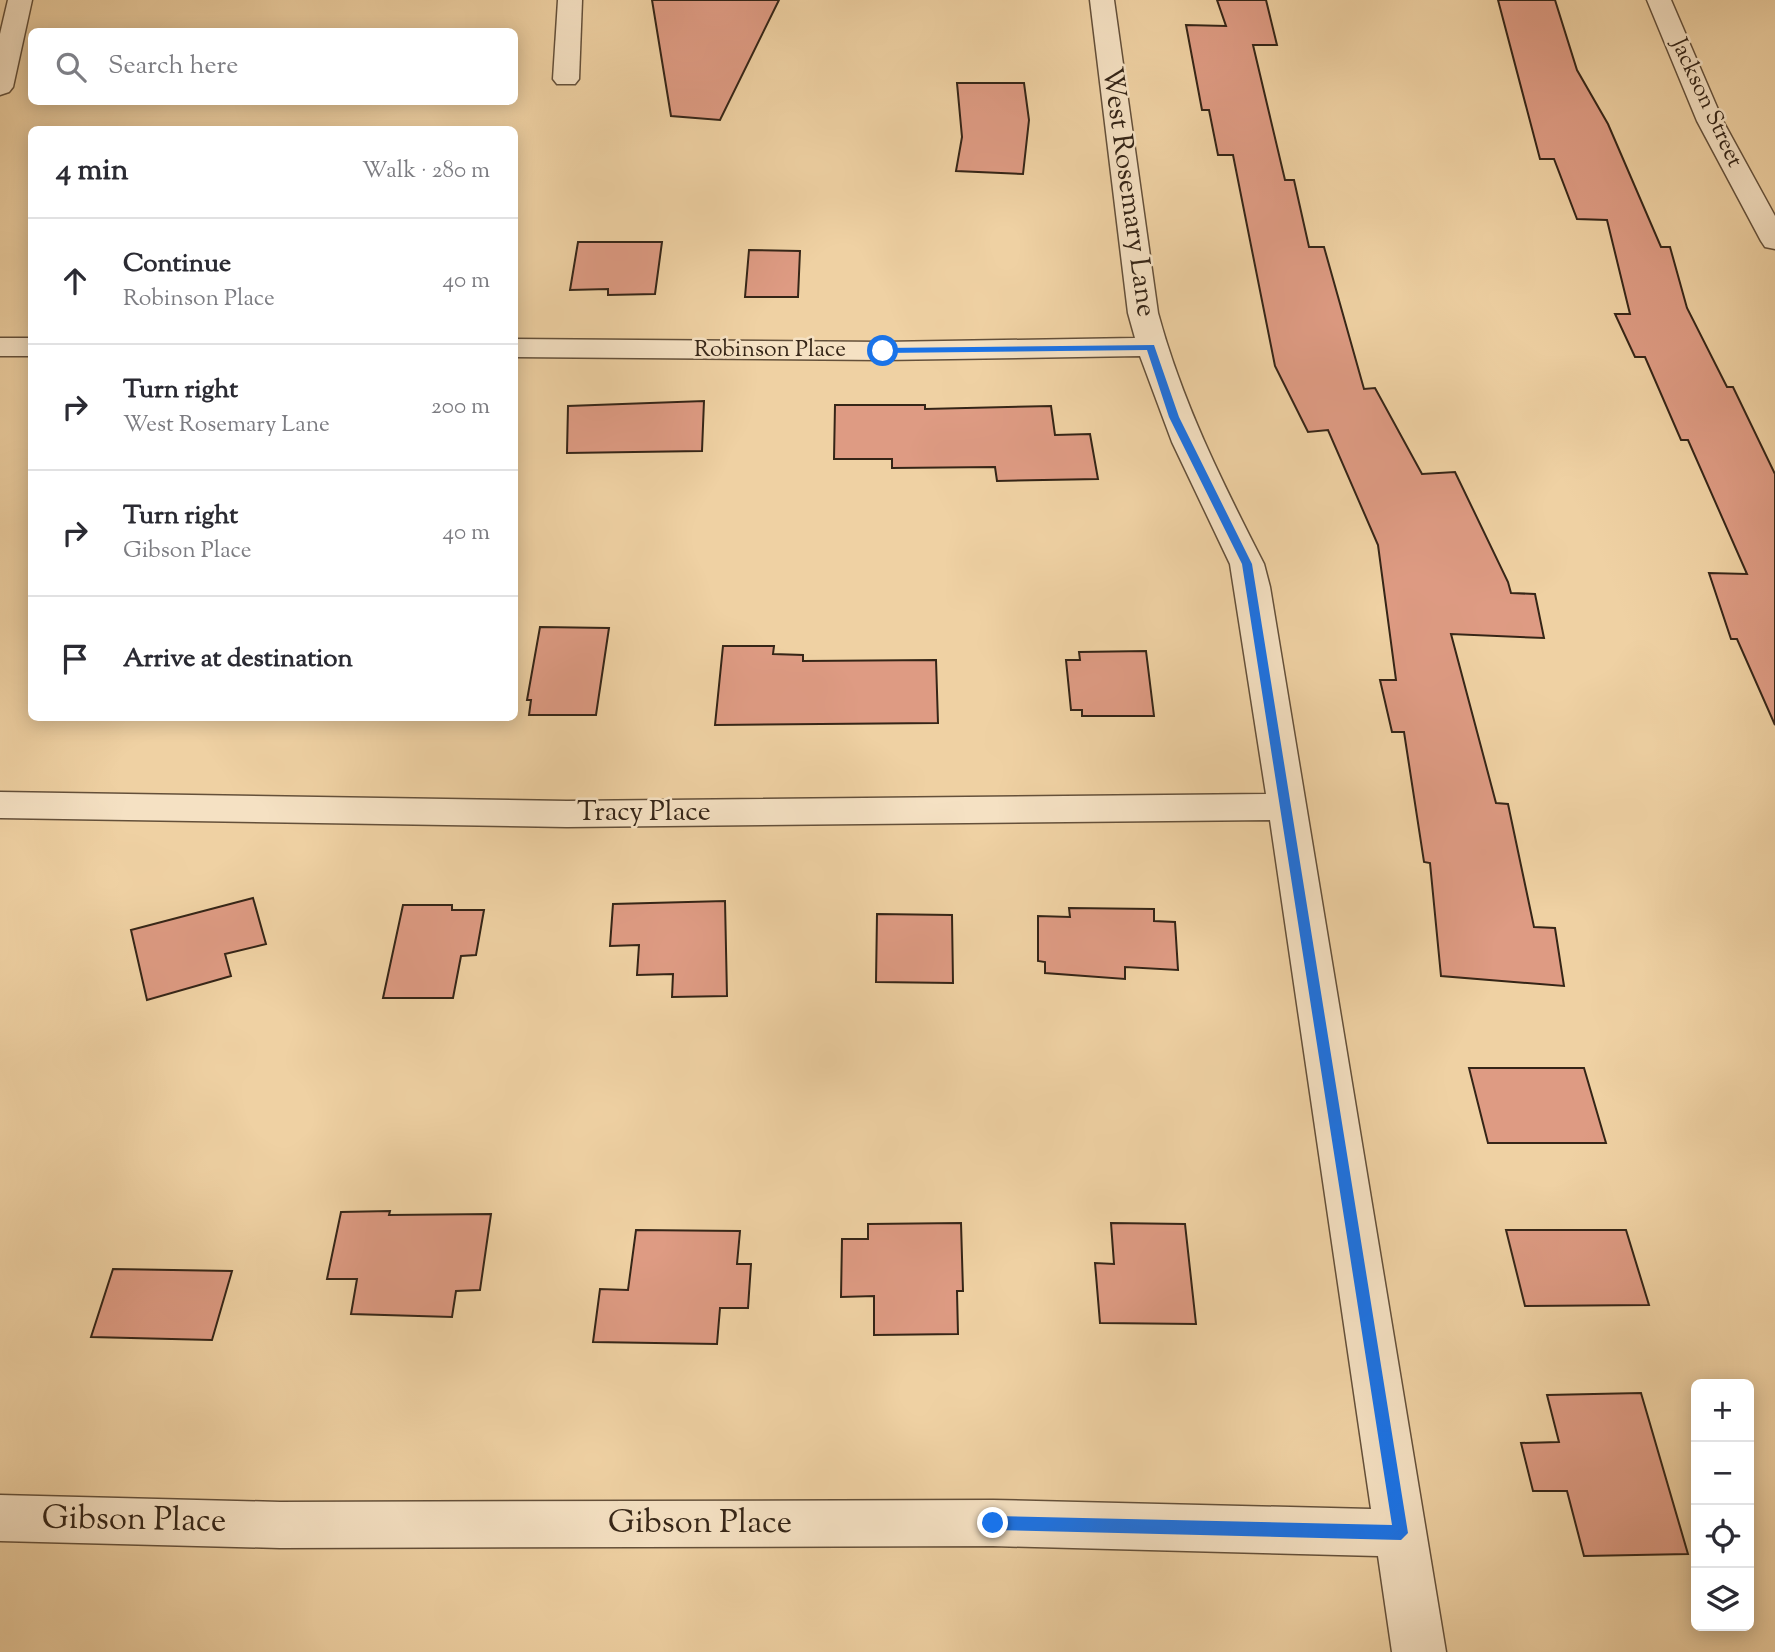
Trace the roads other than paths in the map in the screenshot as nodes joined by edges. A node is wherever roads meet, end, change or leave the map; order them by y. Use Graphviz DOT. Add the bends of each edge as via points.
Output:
graph roads {
  1 [pos="20,0"];
  2 [pos="570,0"];
  3 [pos="1101,0"];
  4 [pos="1659,0"];
  5 [pos="566,79"];
  6 [pos="0,87"];
  7 [pos="1775,241"];
  8 [pos="0,347"];
  9 [pos="28,347"];
  10 [pos="1151,347"];
  11 [pos="518,348"];
  12 [pos="0,805"];
  13 [pos="1288,807"];
  14 [pos="0,1518"];
  15 [pos="1401,1533"];
  16 [pos="1419,1652"];
  1 -- 6 [label="street"];
  2 -- 5 [label="street"];
  3 -- 10 [label="street, West Rosemary Lane"];
  4 -- 7 [label="street, Jackson Street" via="1710,121"];
  8 -- 9 [label="street"];
  10 -- 11 [label="street, Robinson Place" via="883,351"];
  10 -- 13 [label="street, West Rosemary Lane" via="1174,417 1247,564"];
  12 -- 13 [label="street, Tracy Place" via="567,814"];
  13 -- 15 [label="street, West Rosemary Lane"];
  14 -- 15 [label="street, Gibson Place" via="279,1524 993,1523"];
  15 -- 16 [label="street, West Rosemary Lane"];
}
